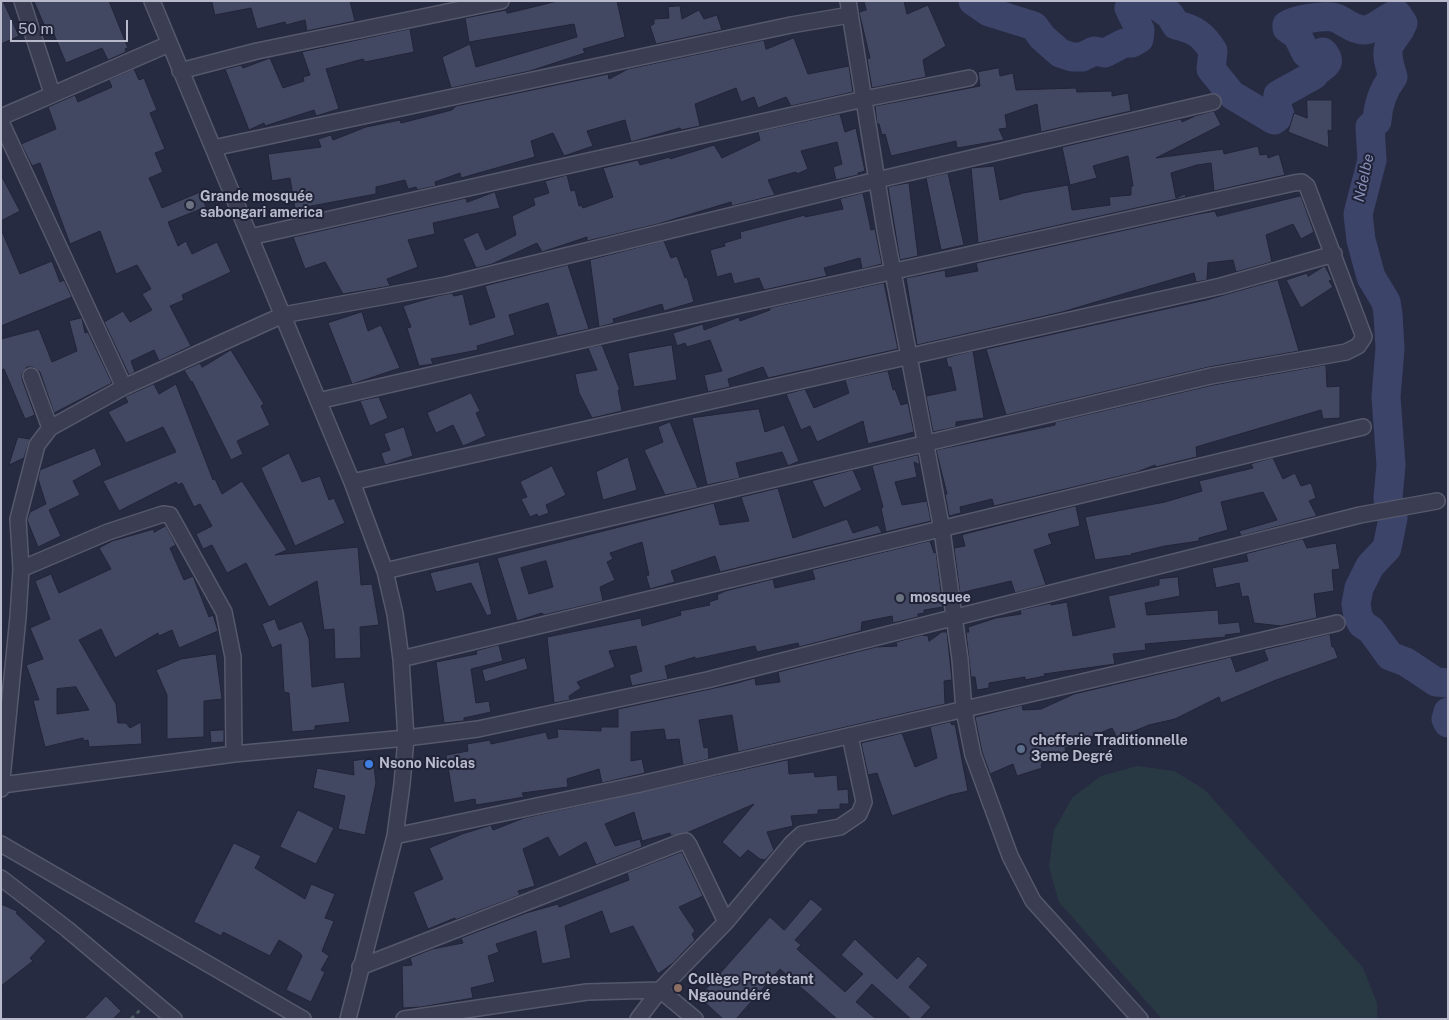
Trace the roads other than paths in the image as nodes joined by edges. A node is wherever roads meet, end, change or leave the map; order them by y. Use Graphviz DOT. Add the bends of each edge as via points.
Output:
graph roads {
  1 [pos="22,1"];
  2 [pos="152,1"];
  3 [pos="501,1"];
  4 [pos="849,8"];
  5 [pos="169,44"];
  6 [pos="180,71"];
  7 [pos="970,78"];
  8 [pos="52,93"];
  9 [pos="864,99"];
  10 [pos="1213,102"];
  11 [pos="1,117"];
  12 [pos="1,122"];
  13 [pos="213,148"];
  14 [pos="877,180"];
  15 [pos="250,238"];
  16 [pos="1334,254"];
  17 [pos="893,272"];
  18 [pos="283,315"];
  19 [pos="908,355"];
  20 [pos="31,376"];
  21 [pos="124,387"];
  22 [pos="318,401"];
  23 [pos="1363,427"];
  24 [pos="50,428"];
  25 [pos="924,443"];
  26 [pos="352,482"];
  27 [pos="1437,501"];
  28 [pos="942,530"];
  29 [pos="21,569"];
  30 [pos="385,571"];
  31 [pos="952,618"];
  32 [pos="1337,623"];
  33 [pos="401,659"];
  34 [pos="964,710"];
  35 [pos="850,736"];
  36 [pos="406,738"];
  37 [pos="234,754"];
  38 [pos="2,787"];
  39 [pos="395,836"];
  40 [pos="1,844"];
  41 [pos="1,878"];
  42 [pos="726,922"];
  43 [pos="360,967"];
  44 [pos="660,990"];
  45 [pos="174,1019"];
  46 [pos="303,1019"];
  47 [pos="348,1019"];
  48 [pos="404,1019"];
  49 [pos="638,1019"];
  50 [pos="695,1019"];
  51 [pos="1140,1019"];
  1 -- 8 [label="street"];
  2 -- 5 [label="street"];
  3 -- 6 [label="street" via="267,49"];
  4 -- 9 [label="street"];
  4 -- 13 [label="street" via="791,25"];
  5 -- 6 [label="street"];
  5 -- 8 [label="street"];
  6 -- 13 [label="street"];
  7 -- 9 [label="street"];
  8 -- 11 [label="street"];
  9 -- 14 [label="street"];
  9 -- 15 [label="street"];
  10 -- 14 [label="street"];
  12 -- 21 [label="street"];
  13 -- 15 [label="street"];
  14 -- 17 [label="street"];
  14 -- 18 [label="street" via="446,285"];
  15 -- 18 [label="street"];
  16 -- 17 [label="street" via="1307,186 1302,182"];
  16 -- 19 [label="street" via="1222,286"];
  16 -- 25 [label="street" via="1364,337 1358,346 1346,352 1211,376"];
  17 -- 19 [label="street"];
  17 -- 22 [label="street"];
  18 -- 21 [label="street"];
  18 -- 22 [label="street"];
  19 -- 25 [label="street"];
  19 -- 26 [label="street"];
  20 -- 24 [label="street"];
  21 -- 24 [label="street"];
  22 -- 26 [label="street"];
  23 -- 28 [label="street"];
  24 -- 29 [label="street" via="37,445 18,520"];
  25 -- 28 [label="street"];
  25 -- 30 [label="street"];
  26 -- 30 [label="street"];
  27 -- 31 [label="street" via="1380,512"];
  28 -- 31 [label="street"];
  28 -- 33 [label="street"];
  29 -- 37 [label="street" via="108,532 163,514 170,515 224,612 233,657"];
  29 -- 38 [label="street"];
  30 -- 33 [label="street"];
  31 -- 34 [label="street" via="960,659"];
  31 -- 36 [label="street" via="707,680 478,729"];
  32 -- 34 [label="street"];
  33 -- 36 [label="street"];
  34 -- 35 [label="street"];
  34 -- 51 [label="street" via="973,755 990,804 1010,856 1033,901"];
  35 -- 39 [label="street" via="627,788"];
  35 -- 42 [label="street" via="864,802 859,814 840,827 802,834"];
  36 -- 37 [label="street"];
  36 -- 39 [label="street"];
  37 -- 38 [label="street"];
  39 -- 43 [label="street"];
  40 -- 46 [label="street"];
  41 -- 45 [label="street"];
  42 -- 43 [label="street" via="686,841"];
  42 -- 44 [label="street"];
  43 -- 47 [label="street"];
  44 -- 48 [label="street" via="587,992"];
  44 -- 49 [label="street"];
  44 -- 50 [label="street"];
}
